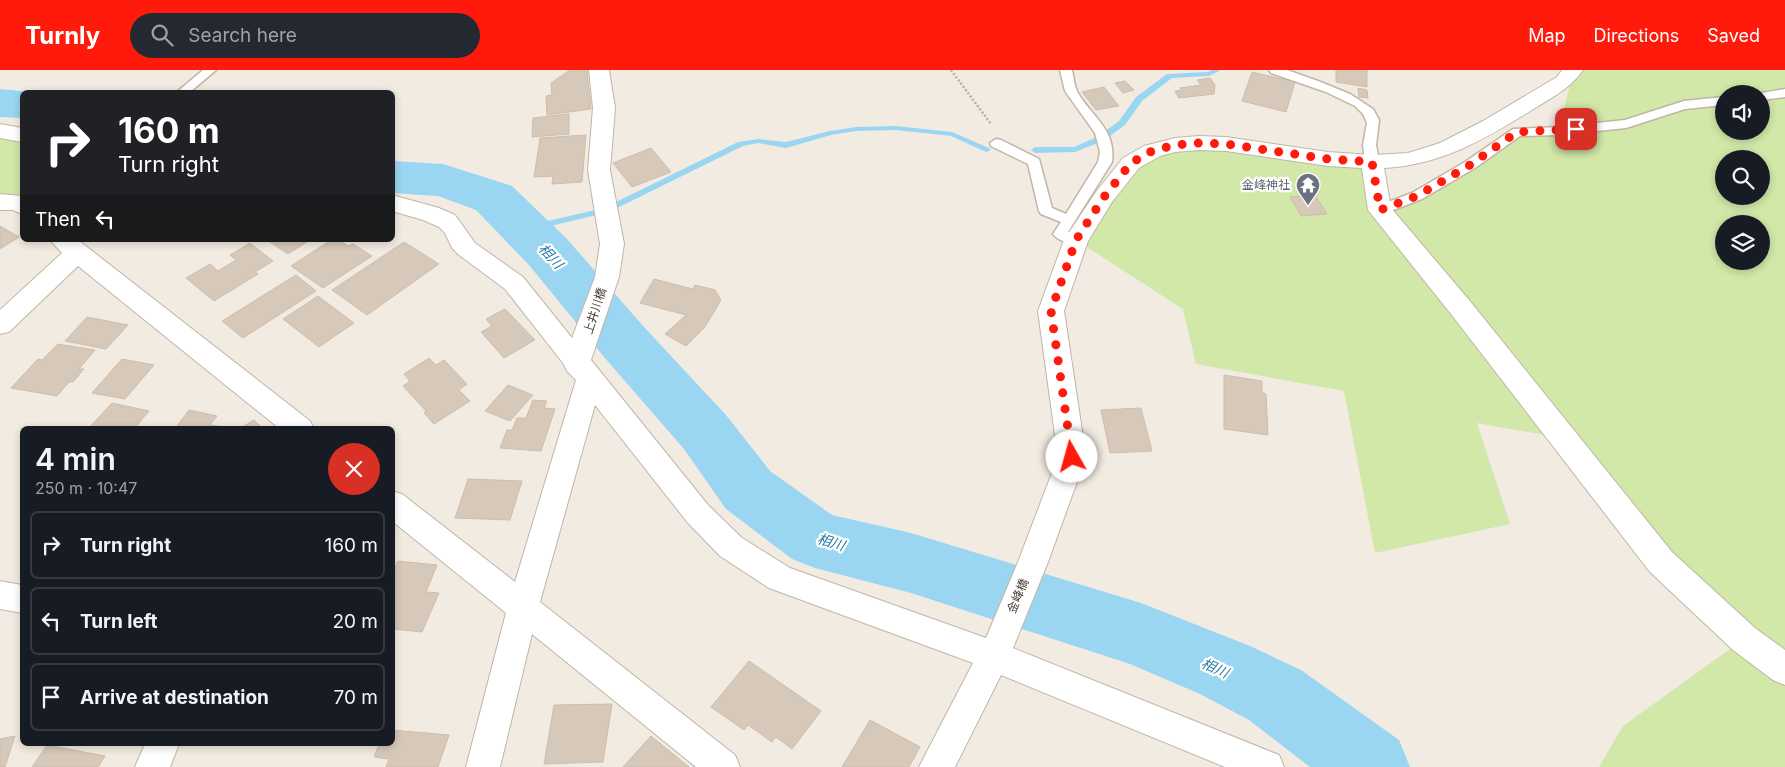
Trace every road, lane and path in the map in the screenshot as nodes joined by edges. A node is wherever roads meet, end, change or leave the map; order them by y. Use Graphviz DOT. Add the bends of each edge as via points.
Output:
graph roads {
  1 [pos="210,70"];
  2 [pos="599,70"];
  3 [pos="951,70"];
  4 [pos="1066,70"];
  5 [pos="1275,70"];
  6 [pos="1573,70"];
  7 [pos="185,90"];
  8 [pos="1785,93"];
  9 [pos="1770,95"];
  10 [pos="1715,102"];
  11 [pos="1098,129"];
  12 [pos="0,131"];
  13 [pos="20,135"];
  14 [pos="996,143"];
  15 [pos="1107,143"];
  16 [pos="1372,162"];
  17 [pos="395,204"];
  18 [pos="1380,210"];
  19 [pos="1072,230"];
  20 [pos="70,247"];
  21 [pos="0,325"];
  22 [pos="583,363"];
  23 [pos="296,426"];
  24 [pos="395,505"];
  25 [pos="0,595"];
  26 [pos="20,599"];
  27 [pos="523,608"];
  28 [pos="999,643"];
  29 [pos="1785,669"];
  30 [pos="161,746"];
  31 [pos="152,767"];
  32 [pos="483,767"];
  33 [pos="722,767"];
  34 [pos="936,767"];
  35 [pos="1268,767"];
  1 -- 7 [label="lane"];
  2 -- 22 [label="street, 上井川橋" via="604,108 599,170 612,244"];
  3 -- 14 [label="path" via="993,126"];
  4 -- 11 [label="lane" via="1071,92"];
  5 -- 16 [label="lane" via="1352,98 1364,106 1374,121 1370,145"];
  6 -- 16 [label="street, 金峰橋" via="1564,81 1448,148 1409,160"];
  8 -- 9 [label="lane"];
  10 -- 18 [label="lane" via="1684,105 1626,124 1517,132 1424,192"];
  11 -- 15 [label="lane"];
  12 -- 13 [label="street"];
  14 -- 19 [label="lane" via="1034,162 1046,211"];
  15 -- 19 [label="lane" via="1105,162"];
  16 -- 18 [label="street"];
  16 -- 19 [label="street, 金峰橋" via="1226,144 1175,145 1131,163"];
  17 -- 22 [label="street" via="447,221 467,249 514,283"];
  18 -- 29 [label="street" via="1460,306 1661,562 1744,639"];
  19 -- 28 [label="street, 金峰橋" via="1051,311 1072,457"];
  20 -- 21 [label="street"];
  20 -- 23 [label="street"];
  22 -- 27 [label="street, 上井川橋"];
  22 -- 28 [label="street" via="698,514 731,547 780,578"];
  24 -- 27 [label="street"];
  25 -- 26 [label="street"];
  27 -- 32 [label="street, 上井川橋"];
  27 -- 33 [label="street"];
  28 -- 34 [label="street, 金峰橋"];
  28 -- 35 [label="street"];
  30 -- 31 [label="street"];
}
